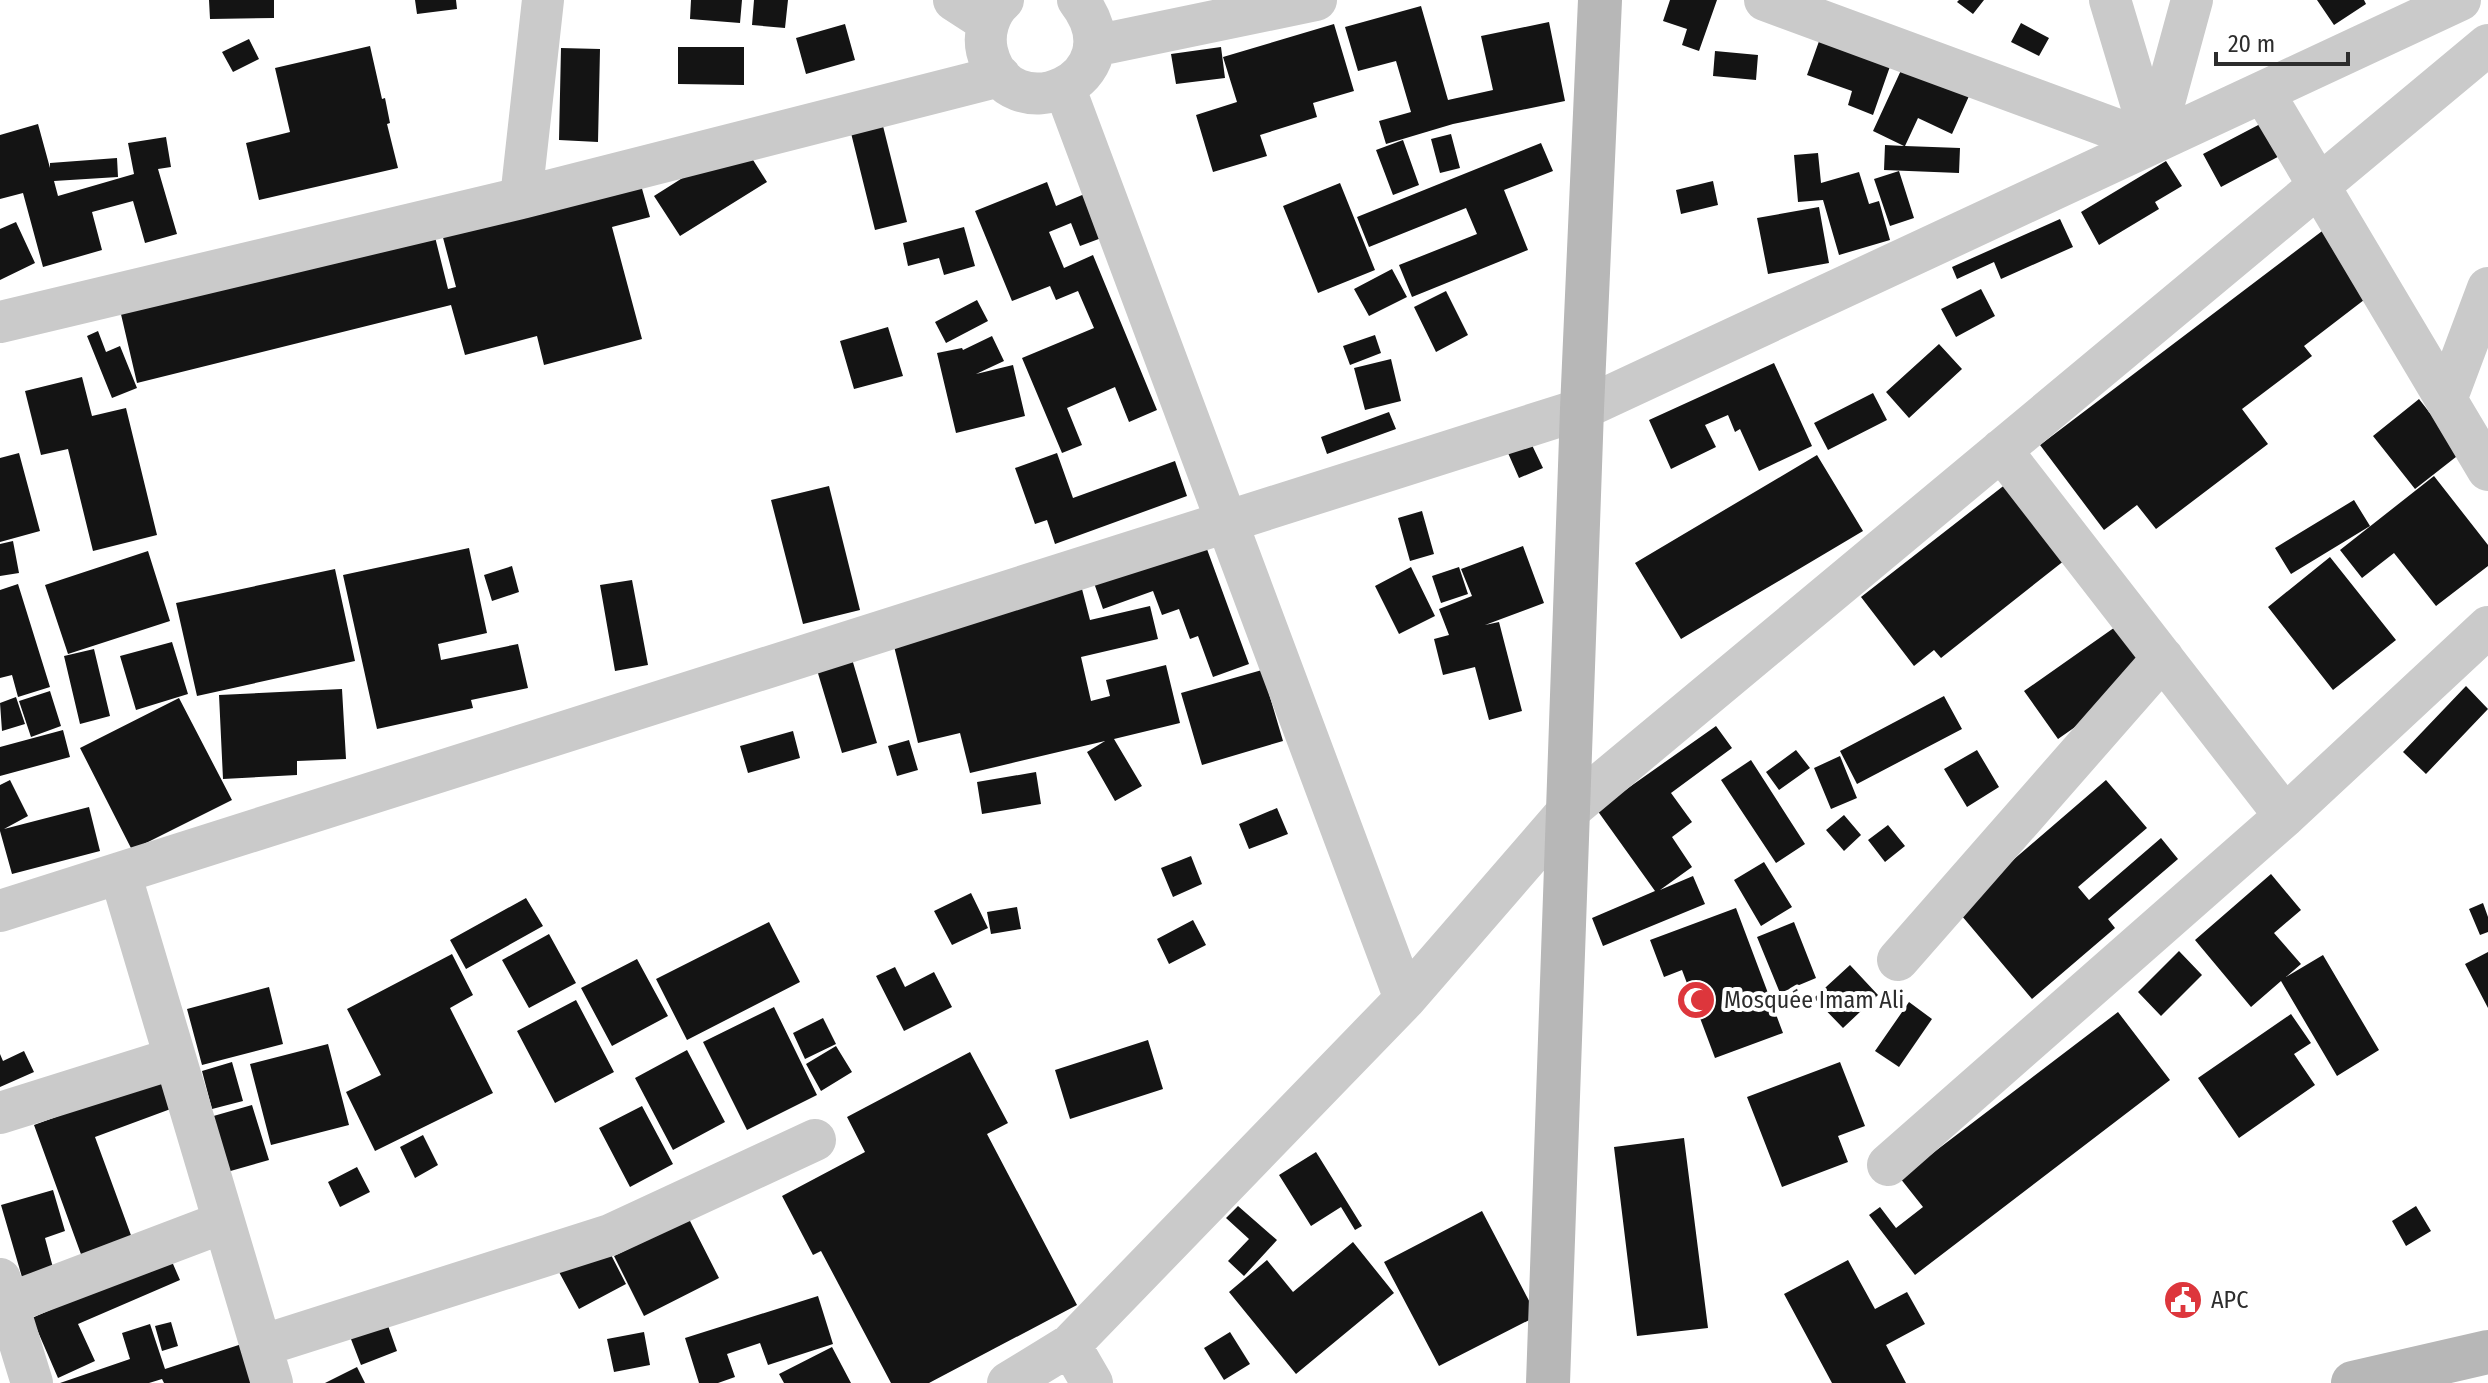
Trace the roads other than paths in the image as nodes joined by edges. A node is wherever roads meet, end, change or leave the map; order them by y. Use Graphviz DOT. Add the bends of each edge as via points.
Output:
graph roads {
  1 [pos="543,0"];
  2 [pos="954,0"];
  3 [pos="1078,0"];
  4 [pos="1316,0"];
  5 [pos="1600,0"];
  6 [pos="1765,0"];
  7 [pos="2110,0"];
  8 [pos="2192,0"];
  9 [pos="2460,0"];
  10 [pos="996,11"];
  11 [pos="2488,45"];
  12 [pos="1094,46"];
  13 [pos="1000,76"];
  14 [pos="1065,89"];
  15 [pos="2263,92"];
  16 [pos="2153,143"];
  17 [pos="2317,186"];
  18 [pos="521,198"];
  19 [pos="2488,288"];
  20 [pos="0,322"];
  21 [pos="2446,400"];
  22 [pos="1582,409"];
  23 [pos="2001,450"];
  24 [pos="2488,470"];
  25 [pos="1226,521"];
  26 [pos="2488,627"];
  27 [pos="2163,658"];
  28 [pos="1568,811"];
  29 [pos="2285,816"];
  30 [pos="120,873"];
  31 [pos="0,911"];
  32 [pos="1898,960"];
  33 [pos="1405,999"];
  34 [pos="175,1058"];
  35 [pos="0,1113"];
  36 [pos="815,1140"];
  37 [pos="1888,1165"];
  38 [pos="224,1222"];
  39 [pos="3,1296"];
  40 [pos="1070,1345"];
  41 [pos="2488,1352"];
  42 [pos="267,1364"];
  43 [pos="2417,1376"];
  44 [pos="32,1383"];
  45 [pos="1008,1383"];
  46 [pos="1092,1383"];
  47 [pos="1548,1383"];
  48 [pos="2353,1383"];
  1 -- 18 [label="street"];
  2 -- 10 [label="street"];
  3 -- 12 [label="street" via="1089,15"];
  4 -- 12 [label="street"];
  5 -- 22 [label="main road"];
  6 -- 16 [label="street"];
  7 -- 16 [label="street"];
  8 -- 16 [label="street"];
  9 -- 15 [label="street"];
  10 -- 13 [label="street" via="985,41"];
  11 -- 17 [label="street"];
  12 -- 14 [label="street" via="1091,61"];
  13 -- 14 [label="street" via="1028,93"];
  13 -- 18 [label="street"];
  14 -- 25 [label="street"];
  15 -- 16 [label="street"];
  15 -- 17 [label="street"];
  16 -- 22 [label="street"];
  17 -- 21 [label="street"];
  17 -- 23 [label="street"];
  18 -- 20 [label="street"];
  19 -- 21 [label="street"];
  21 -- 24 [label="street"];
  22 -- 25 [label="street"];
  22 -- 28 [label="main road"];
  23 -- 27 [label="street"];
  23 -- 28 [label="street"];
  25 -- 30 [label="street"];
  25 -- 33 [label="street"];
  26 -- 29 [label="street"];
  27 -- 29 [label="street"];
  27 -- 32 [label="street"];
  28 -- 33 [label="street"];
  28 -- 47 [label="main road"];
  29 -- 37 [label="street"];
  30 -- 31 [label="street"];
  30 -- 34 [label="street"];
  33 -- 40 [label="street"];
  34 -- 35 [label="street"];
  34 -- 38 [label="street"];
  36 -- 42 [label="street" via="610,1235"];
  38 -- 39 [label="street"];
  38 -- 42 [label="street"];
  39 -- 44 [label="street"];
  40 -- 45 [label="street"];
  40 -- 46 [label="street"];
  41 -- 43 [label="main road"];
  43 -- 48 [label="main road"];
}
